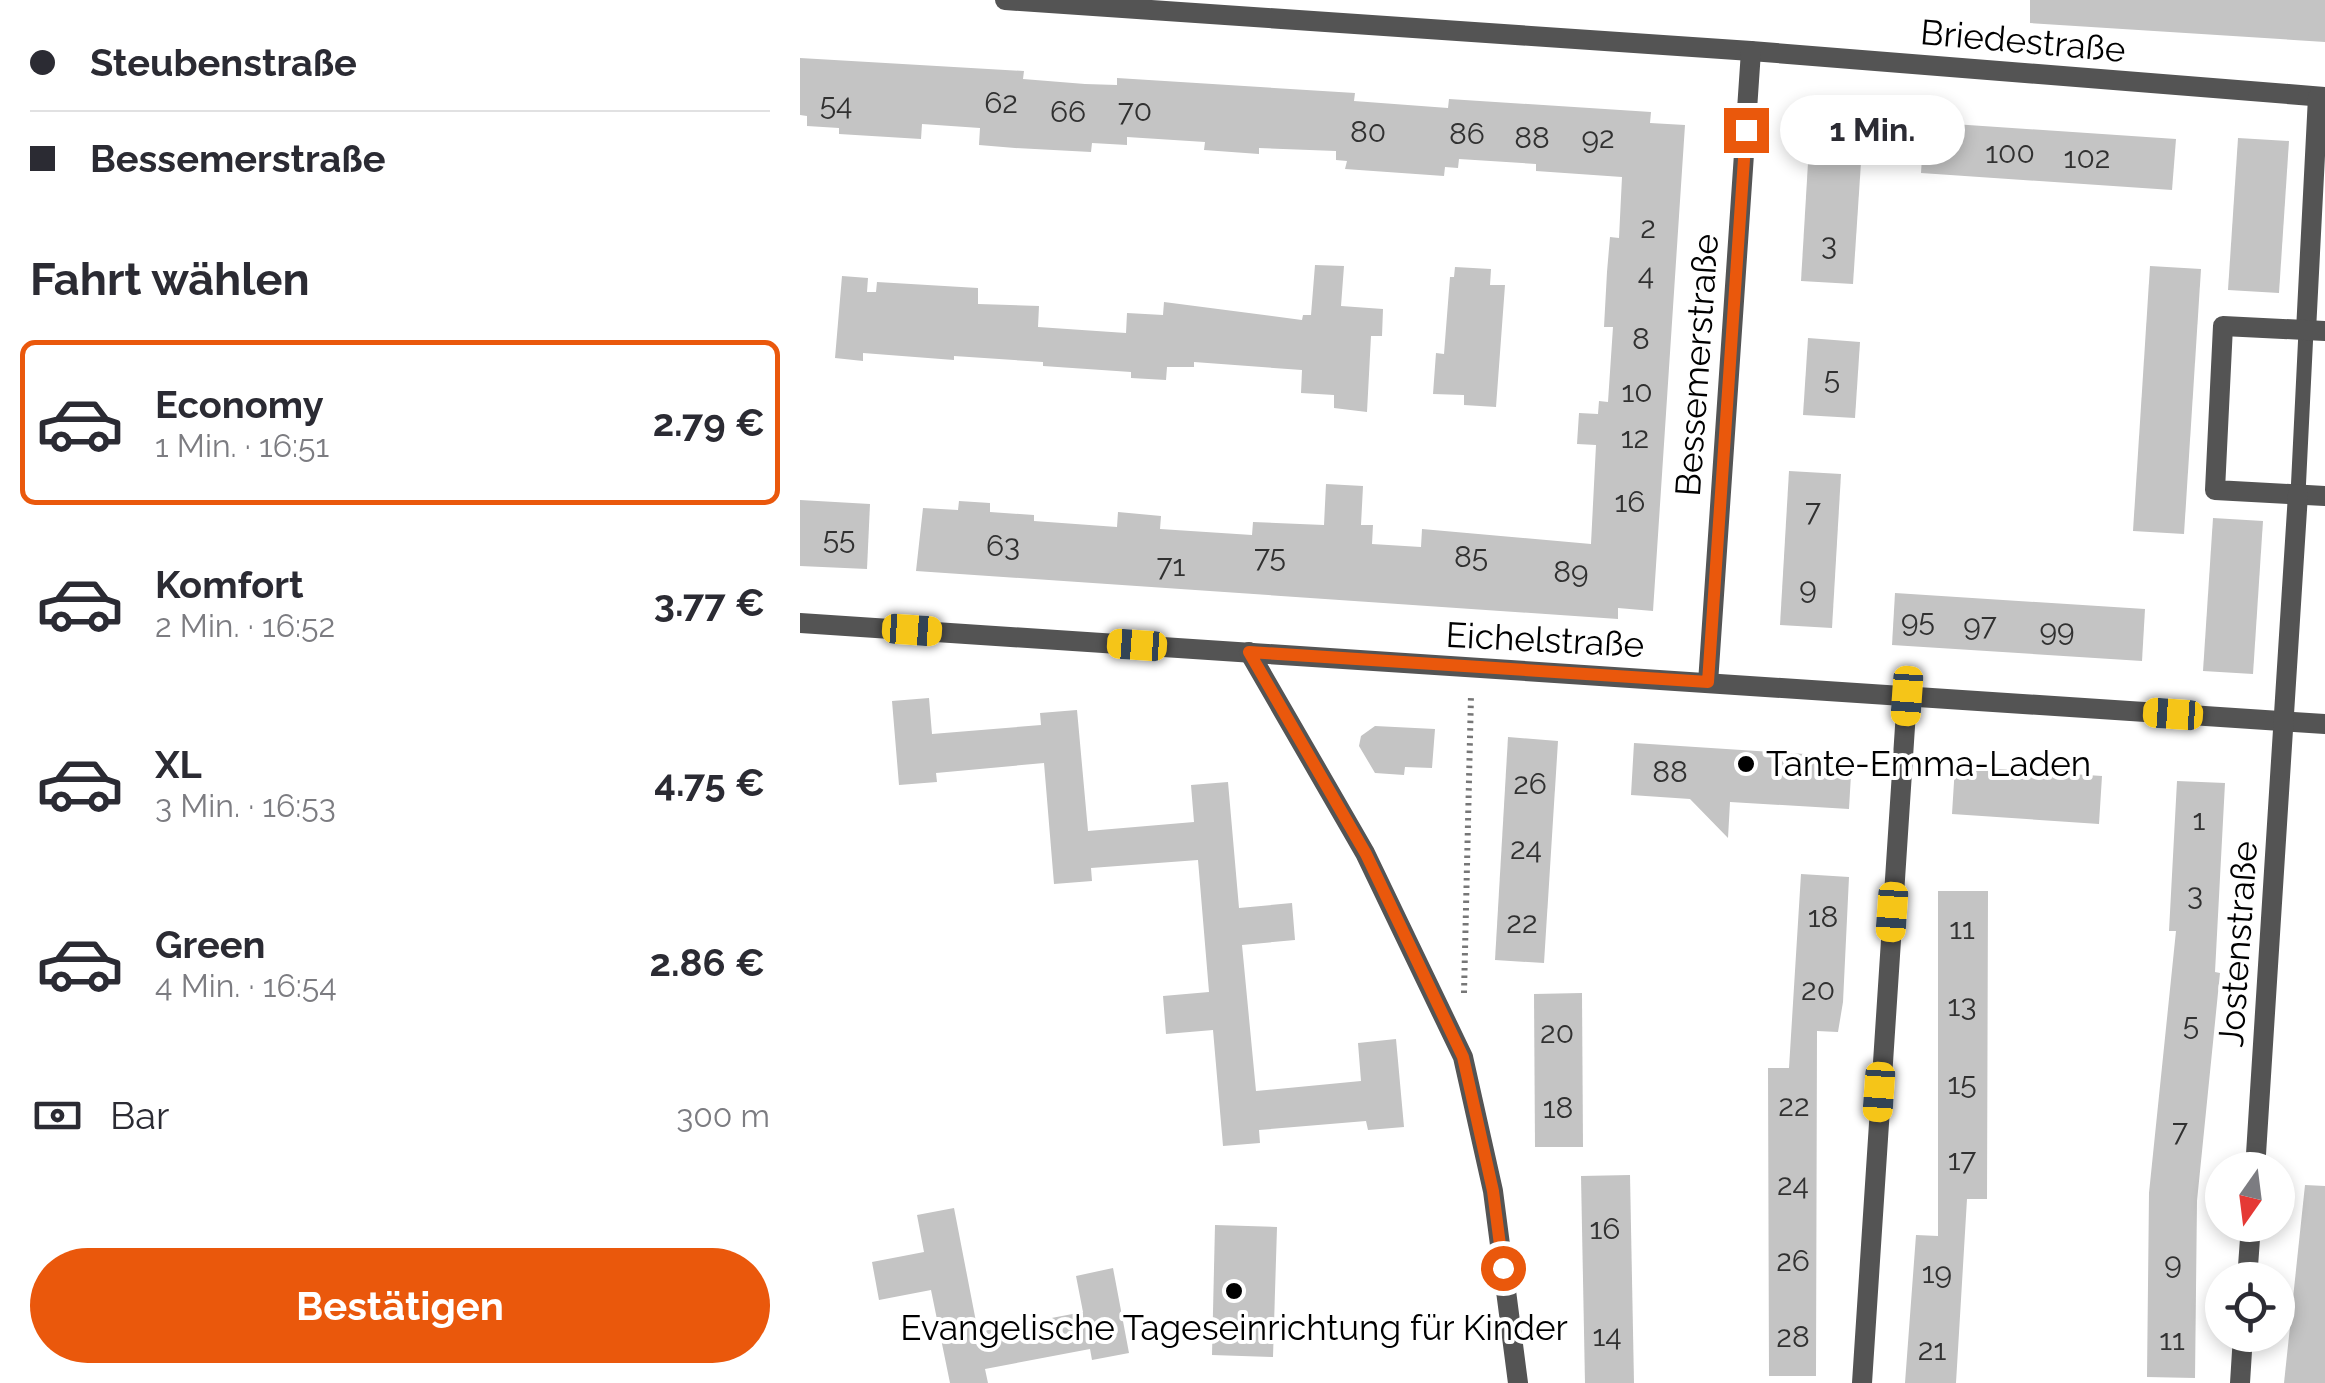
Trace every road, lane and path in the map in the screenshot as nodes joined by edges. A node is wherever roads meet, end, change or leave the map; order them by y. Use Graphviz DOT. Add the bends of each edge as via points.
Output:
graph roads {
  1 [pos="1005,0"];
  2 [pos="1751,51"];
  3 [pos="2322,97"];
  4 [pos="2316,331"];
  5 [pos="2298,494"];
  6 [pos="2325,496"];
  7 [pos="800,623"];
  8 [pos="1249,652"];
  9 [pos="1472,669"];
  10 [pos="1708,682"];
  11 [pos="1907,696"];
  12 [pos="2286,722"];
  13 [pos="2325,724"];
  14 [pos="1464,999"];
  15 [pos="2256,1152"];
  16 [pos="2242,1352"];
  17 [pos="1518,1383"];
  18 [pos="1862,1383"];
  19 [pos="2240,1383"];
  1 -- 2 [label="street, Briedestraße"];
  2 -- 3 [label="street, Briedestraße"];
  2 -- 10 [label="street, Bessemerstraße"];
  3 -- 4 [label="street, Briedestraße"];
  4 -- 5 [label="lane"];
  4 -- 5 [label="street" via="2223,326 2215,490"];
  5 -- 6 [label="street"];
  5 -- 12 [label="street"];
  7 -- 8 [label="street, Eichelstraße"];
  8 -- 9 [label="street, Eichelstraße"];
  8 -- 17 [label="street" via="1366,854 1463,1057 1493,1191"];
  9 -- 10 [label="street, Eichelstraße"];
  9 -- 14 [label="path"];
  10 -- 11 [label="street, Eichelstraße"];
  11 -- 12 [label="street, Eichelstraße"];
  11 -- 18 [label="street"];
  12 -- 13 [label="street, Eichelstraße"];
  12 -- 15 [label="street, Jostenstraße"];
  16 -- 19 [label="street"];
}
